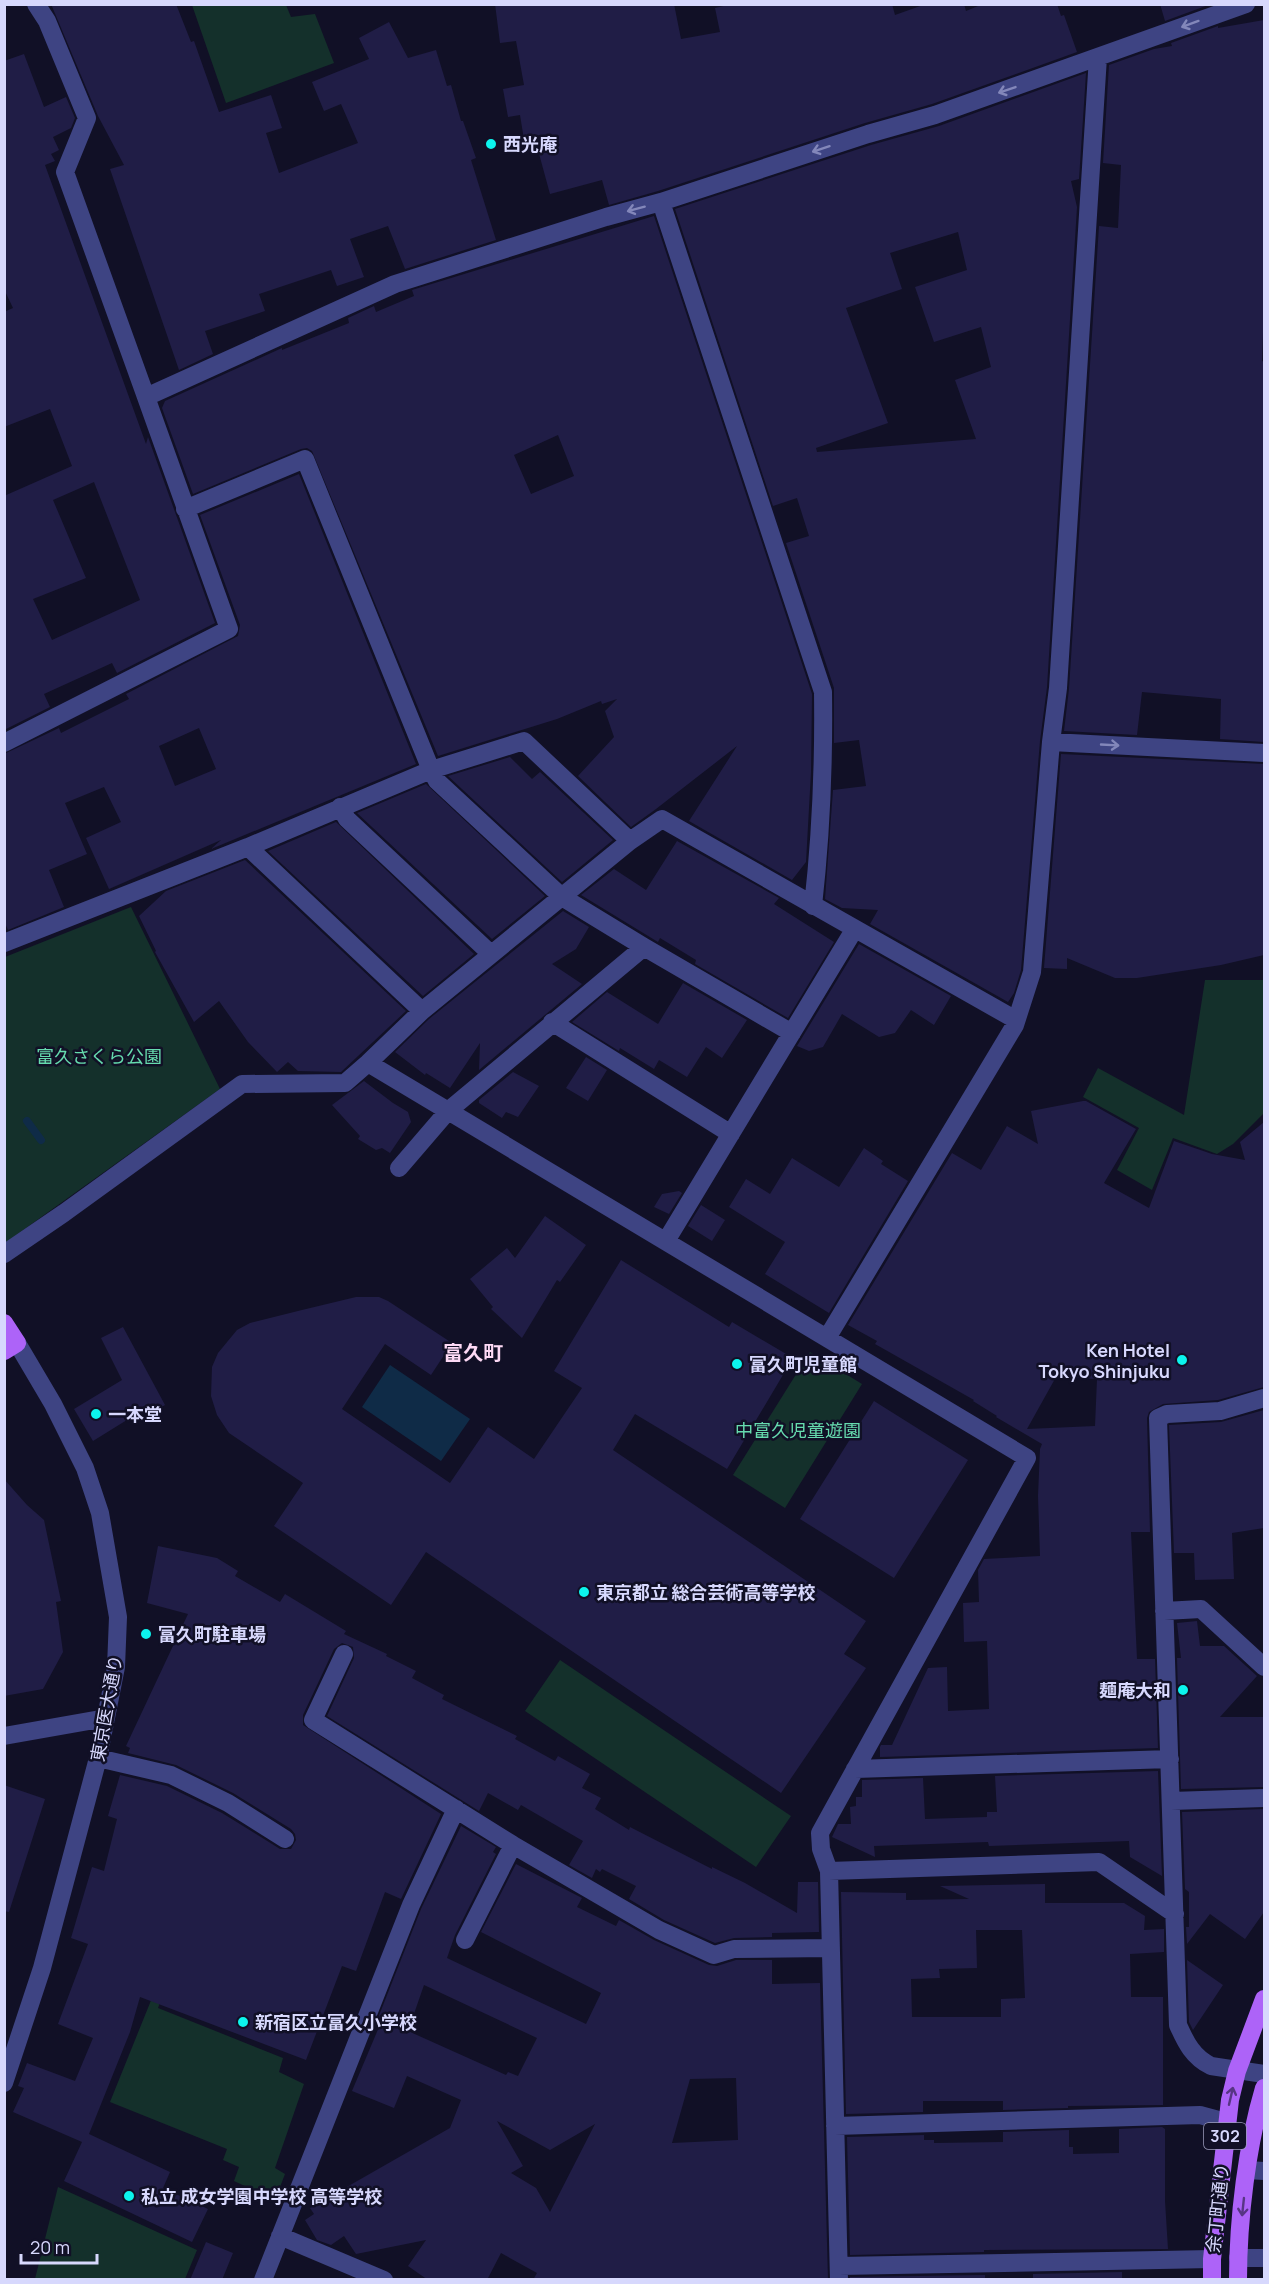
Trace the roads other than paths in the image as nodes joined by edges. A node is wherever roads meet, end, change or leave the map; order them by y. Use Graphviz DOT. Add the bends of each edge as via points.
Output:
graph roads {
  1 [pos="36,4"];
  2 [pos="1246,4"];
  3 [pos="1098,57"];
  4 [pos="661,202"];
  5 [pos="146,397"];
  6 [pos="185,509"];
  7 [pos="1051,742"];
  8 [pos="4,743"];
  9 [pos="1264,753"];
  10 [pos="431,770"];
  11 [pos="340,807"];
  12 [pos="630,841"];
  13 [pos="248,847"];
  14 [pos="562,897"];
  15 [pos="813,906"];
  16 [pos="854,930"];
  17 [pos="4,943"];
  18 [pos="644,947"];
  19 [pos="491,954"];
  20 [pos="422,1011"];
  21 [pos="1016,1020"];
  22 [pos="552,1022"];
  23 [pos="792,1033"];
  24 [pos="368,1063"];
  25 [pos="448,1111"];
  26 [pos="731,1134"];
  27 [pos="399,1168"];
  28 [pos="666,1241"];
  29 [pos="4,1254"];
  30 [pos="4,1323"];
  31 [pos="827,1338"];
  32 [pos="11,1347"];
  33 [pos="1264,1398"];
  34 [pos="1164,1611"];
  35 [pos="344,1654"];
  36 [pos="1264,1667"];
  37 [pos="106,1718"];
  38 [pos="4,1736"];
  39 [pos="98,1758"];
  40 [pos="1170,1759"];
  41 [pos="855,1769"];
  42 [pos="1264,1798"];
  43 [pos="1171,1801"];
  44 [pos="456,1809"];
  45 [pos="285,1839"];
  46 [pos="513,1845"];
  47 [pos="829,1871"];
  48 [pos="1175,1914"];
  49 [pos="465,1940"];
  50 [pos="831,1948"];
  51 [pos="1264,1999"];
  52 [pos="1237,2071"];
  53 [pos="1264,2074"];
  54 [pos="4,2083"];
  55 [pos="1264,2088"];
  56 [pos="1226,2122"];
  57 [pos="835,2126"];
  58 [pos="1256,2171"];
  59 [pos="280,2236"];
  60 [pos="1238,2258"];
  61 [pos="1264,2258"];
  62 [pos="1212,2259"];
  63 [pos="839,2273"];
  64 [pos="263,2280"];
  65 [pos="384,2280"];
  66 [pos="1212,2280"];
  67 [pos="1238,2280"];
  1 -- 5 [label="street" via="47,21 87,118 65,172"];
  2 -- 3 [label="street, one-way"];
  3 -- 4 [label="street, one-way" via="935,115"];
  3 -- 7 [label="street" via="1058,688"];
  4 -- 5 [label="street, one-way" via="395,284"];
  4 -- 15 [label="street" via="823,692 819,850"];
  5 -- 6 [label="street"];
  6 -- 8 [label="street" via="229,629"];
  6 -- 10 [label="street" via="305,459"];
  7 -- 9 [label="street, one-way"];
  7 -- 21 [label="street" via="1032,972"];
  10 -- 11 [label="street"];
  10 -- 12 [label="street" via="524,741"];
  10 -- 14 [label="street" via="437,781"];
  11 -- 13 [label="street"];
  11 -- 19 [label="street" via="347,819"];
  12 -- 14 [label="street"];
  12 -- 15 [label="street" via="662,819"];
  13 -- 17 [label="street"];
  13 -- 20 [label="street"];
  14 -- 18 [label="street"];
  14 -- 19 [label="street"];
  15 -- 16 [label="street"];
  16 -- 21 [label="street"];
  16 -- 23 [label="street"];
  18 -- 22 [label="street"];
  18 -- 23 [label="street"];
  19 -- 20 [label="street"];
  20 -- 24 [label="street"];
  21 -- 31 [label="street"];
  22 -- 25 [label="street"];
  22 -- 26 [label="street"];
  23 -- 26 [label="street"];
  24 -- 25 [label="street"];
  24 -- 29 [label="street" via="345,1083 242,1084"];
  25 -- 27 [label="street"];
  25 -- 28 [label="street"];
  26 -- 28 [label="street"];
  28 -- 31 [label="street"];
  30 -- 32 [label="main road"];
  31 -- 41 [label="street" via="1027,1458"];
  32 -- 37 [label="street, 東京医大通り" via="53,1404 84,1468 100,1513 118,1617 116,1667"];
  33 -- 34 [label="street" via="1220,1411 1158,1418"];
  34 -- 36 [label="street" via="1201,1609"];
  34 -- 40 [label="street"];
  35 -- 44 [label="street" via="313,1720"];
  37 -- 38 [label="street"];
  37 -- 39 [label="street, 東京医大通り"];
  39 -- 45 [label="street" via="171,1775 228,1803"];
  39 -- 54 [label="street, 東京医大通り" via="42,1968"];
  40 -- 41 [label="street"];
  40 -- 43 [label="street"];
  41 -- 47 [label="street" via="820,1833"];
  42 -- 43 [label="street"];
  43 -- 48 [label="street"];
  44 -- 46 [label="street"];
  44 -- 59 [label="street" via="411,1905"];
  46 -- 49 [label="street"];
  46 -- 50 [label="street" via="659,1930 714,1955 734,1949"];
  47 -- 48 [label="street" via="1099,1862"];
  47 -- 50 [label="street"];
  48 -- 52 [label="street" via="1179,2025 1188,2048 1211,2066"];
  50 -- 57 [label="street"];
  51 -- 52 [label="main road, 余丁町通り / 302"];
  52 -- 53 [label="street"];
  56 -- 52 [label="main road, 余丁町通り / 302, one-way"];
  55 -- 58 [label="main road, 余丁町通り / 302" via="1258,2110"];
  56 -- 57 [label="street" via="1200,2115"];
  56 -- 62 [label="main road, 余丁町通り / 302"];
  57 -- 63 [label="street"];
  58 -- 60 [label="main road, 余丁町通り / 302, one-way"];
  59 -- 64 [label="street"];
  59 -- 65 [label="street"];
  60 -- 61 [label="street"];
  60 -- 67 [label="main road, 余丁町通り / 302"];
  62 -- 63 [label="street"];
  62 -- 66 [label="main road, 余丁町通り / 302"];
}
